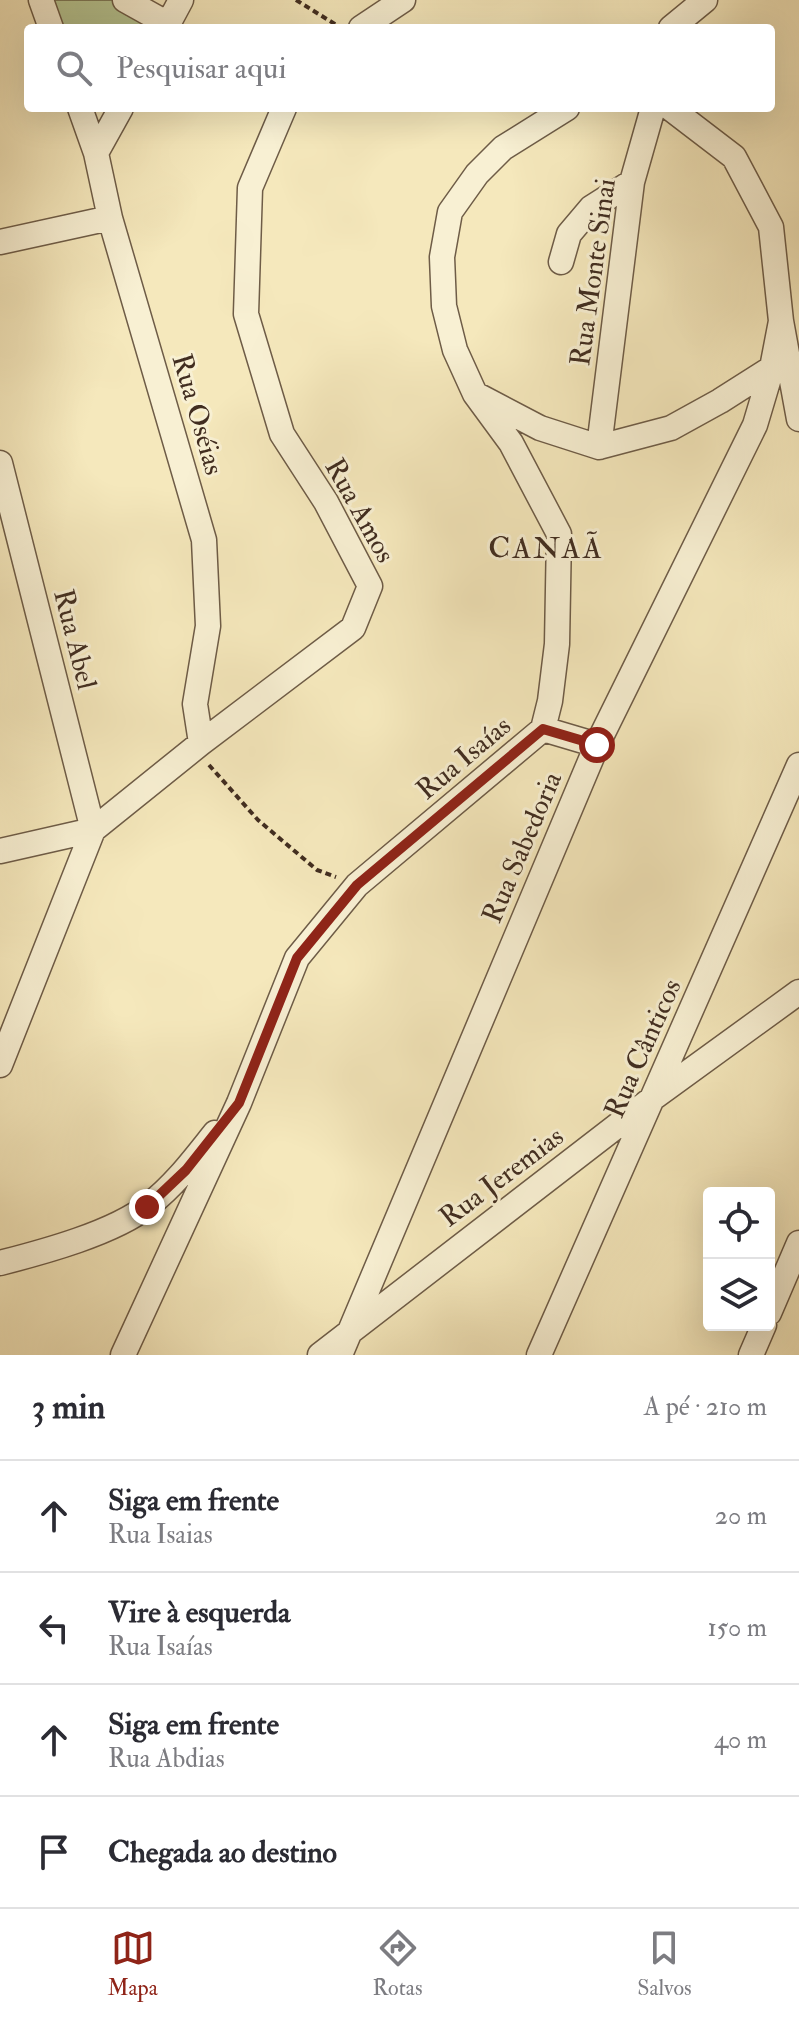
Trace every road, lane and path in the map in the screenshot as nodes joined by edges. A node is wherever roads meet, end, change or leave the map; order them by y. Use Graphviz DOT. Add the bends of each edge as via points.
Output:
graph roads {
  1 [pos="41,0"];
  2 [pos="125,0"];
  3 [pos="181,0"];
  4 [pos="296,0"];
  5 [pos="403,0"];
  6 [pos="705,0"];
  7 [pos="50,24"];
  8 [pos="164,24"];
  9 [pos="168,24"];
  10 [pos="335,24"];
  11 [pos="367,24"];
  12 [pos="676,24"];
  13 [pos="81,112"];
  14 [pos="119,112"];
  15 [pos="282,112"];
  16 [pos="561,112"];
  17 [pos="652,112"];
  18 [pos="675,112"];
  19 [pos="96,153"];
  20 [pos="632,182"];
  21 [pos="110,218"];
  22 [pos="0,242"];
  23 [pos="561,262"];
  24 [pos="781,321"];
  25 [pos="772,368"];
  26 [pos="475,394"];
  27 [pos="799,419"];
  28 [pos="599,447"];
  29 [pos="0,463"];
  30 [pos="543,729"];
  31 [pos="201,743"];
  32 [pos="597,745"];
  33 [pos="799,765"];
  34 [pos="93,830"];
  35 [pos="0,851"];
  36 [pos="357,885"];
  37 [pos="799,992"];
  38 [pos="0,1065"];
  39 [pos="653,1098"];
  40 [pos="239,1103"];
  41 [pos="799,1243"];
  42 [pos="0,1263"];
  43 [pos="775,1299"];
  44 [pos="352,1329"];
  45 [pos="761,1331"];
  46 [pos="123,1355"];
  47 [pos="320,1355"];
  48 [pos="340,1355"];
  49 [pos="539,1355"];
  50 [pos="751,1355"];
  1 -- 7 [label="street"];
  2 -- 8 [label="street"];
  3 -- 9 [label="street"];
  4 -- 10 [label="path"];
  5 -- 11 [label="street"];
  6 -- 12 [label="street"];
  13 -- 19 [label="street, Rua Oséias"];
  14 -- 19 [label="street"];
  15 -- 31 [label="street, Rua Amos" via="250,188 246,314 282,434 326,502 370,586 353,628"];
  16 -- 26 [label="street, Rua Isaías" via="503,148 450,212 442,257 444,306 455,350"];
  17 -- 20 [label="street, Rua Monte Sinai"];
  18 -- 24 [label="street" via="734,157 764,213 771,227"];
  19 -- 21 [label="street, Rua Oséias"];
  20 -- 23 [label="street" via="591,208 569,234"];
  20 -- 28 [label="street, Rua Monte Sinai"];
  21 -- 22 [label="street"];
  21 -- 31 [label="street, Rua Oséias" via="204,540 208,626 195,704"];
  24 -- 25 [label="street, Rua Sabedoria"];
  24 -- 27 [label="street"];
  25 -- 28 [label="street" via="671,428"];
  25 -- 32 [label="street, Rua Sabedoria" via="755,425"];
  26 -- 28 [label="street" via="540,428"];
  26 -- 30 [label="street, Rua Isaías" via="511,443 559,534 557,644"];
  29 -- 34 [label="street, Rua Abel"];
  30 -- 32 [label="street"];
  30 -- 36 [label="street, Rua Isaías"];
  31 -- 34 [label="street, Rua Amos"];
  31 -- 36 [label="path" via="210,769 258,820 317,870"];
  32 -- 44 [label="street, Rua Sabedoria"];
  33 -- 39 [label="street, Rua Cânticos"];
  34 -- 35 [label="street, Rua Amos"];
  34 -- 38 [label="street"];
  36 -- 40 [label="street, Rua Isaías" via="297,958"];
  37 -- 39 [label="street, Rua Jeremias"];
  39 -- 44 [label="street, Rua Jeremias"];
  39 -- 49 [label="street, Rua Cânticos"];
  40 -- 42 [label="street" via="186,1170 147,1207 106,1230"];
  40 -- 46 [label="street, Rua Isaías"];
  41 -- 43 [label="street"];
  44 -- 47 [label="street, Rua Jeremias"];
  44 -- 48 [label="street, Rua Sabedoria"];
  45 -- 50 [label="street"];
}
